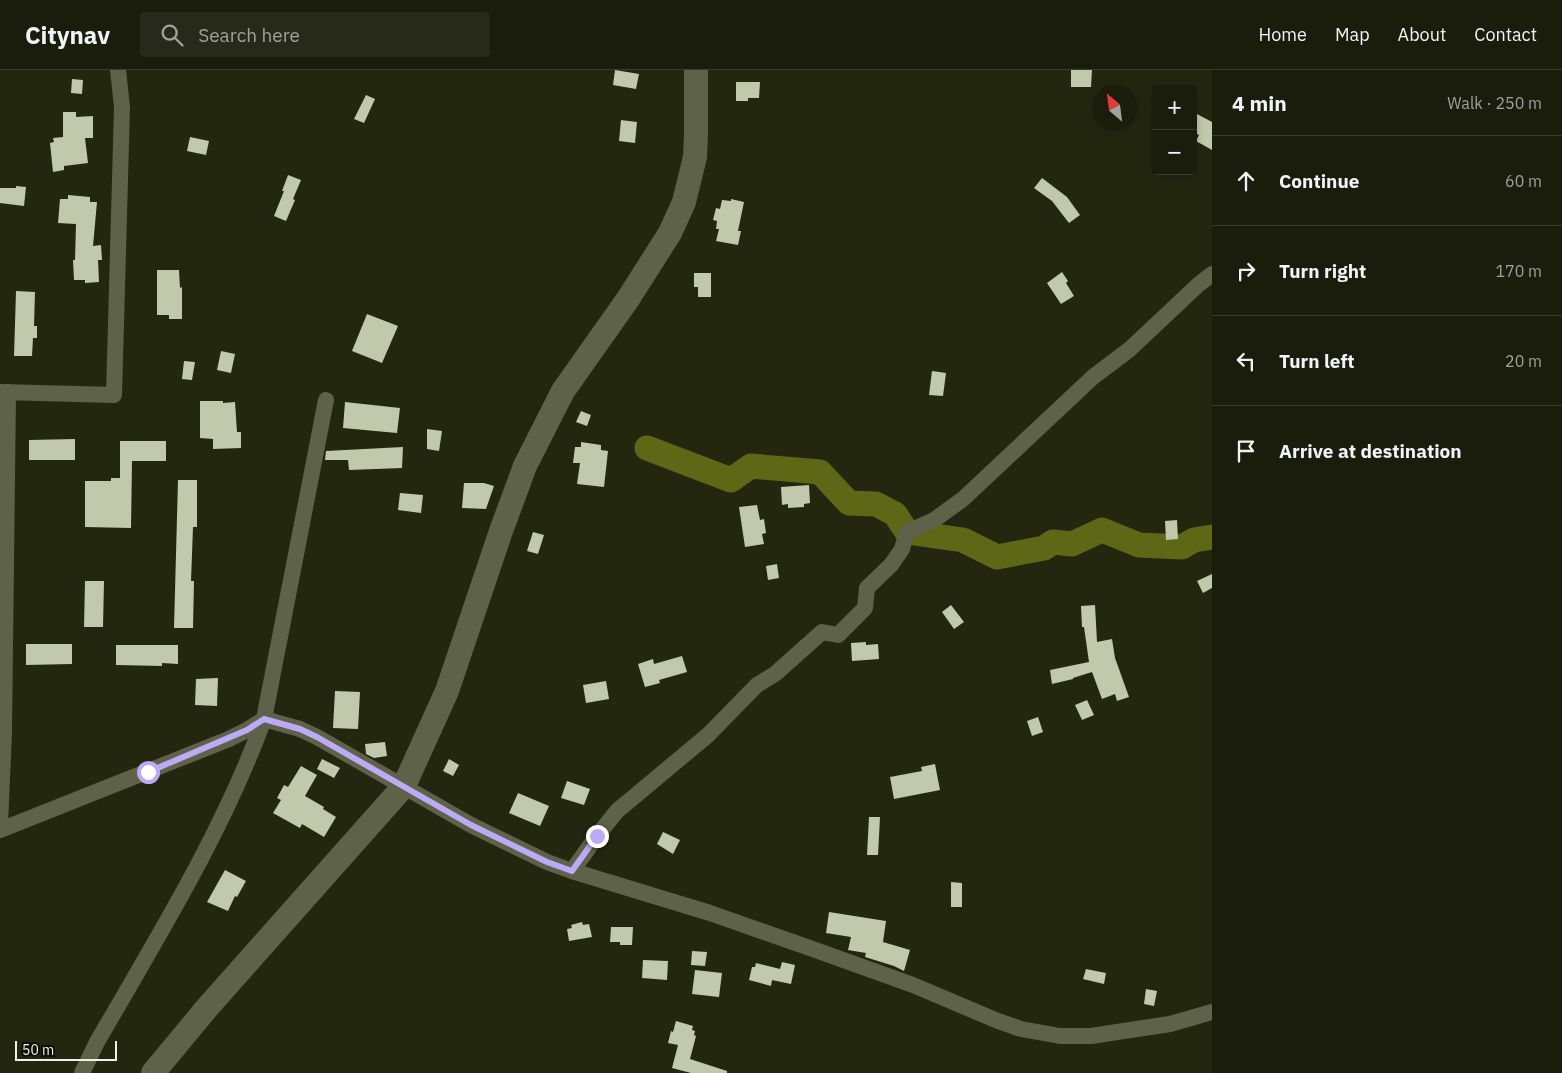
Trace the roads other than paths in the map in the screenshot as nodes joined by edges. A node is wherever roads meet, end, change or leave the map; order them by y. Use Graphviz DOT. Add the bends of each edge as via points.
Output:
graph roads {
  1 [pos="118,70"];
  2 [pos="696,70"];
  3 [pos="1212,274"];
  4 [pos="4,392"];
  5 [pos="326,400"];
  6 [pos="264,719"];
  7 [pos="404,786"];
  8 [pos="0,825"];
  9 [pos="0,830"];
  10 [pos="572,871"];
  11 [pos="1212,1012"];
  12 [pos="82,1073"];
  13 [pos="153,1073"];
  1 -- 4 [label="street" via="122,107 114,395"];
  2 -- 7 [label="street" via="694,157 684,202 670,232 628,299 563,391 525,466 447,691"];
  3 -- 10 [label="street" via="1130,349 1093,377 964,499 934,520 907,532 902,549 891,565 867,588 865,608 838,635 822,632 775,674 757,685 708,735 617,812"];
  4 -- 8 [label="street" via="4,732"];
  5 -- 6 [label="street"];
  6 -- 7 [label="street" via="317,737"];
  6 -- 9 [label="street" via="220,742"];
  6 -- 12 [label="street" via="226,811"];
  7 -- 10 [label="street" via="471,825"];
  7 -- 13 [label="street"];
  10 -- 11 [label="street" via="710,913 913,985 1021,1029 1060,1036 1091,1036 1170,1024"];
}
